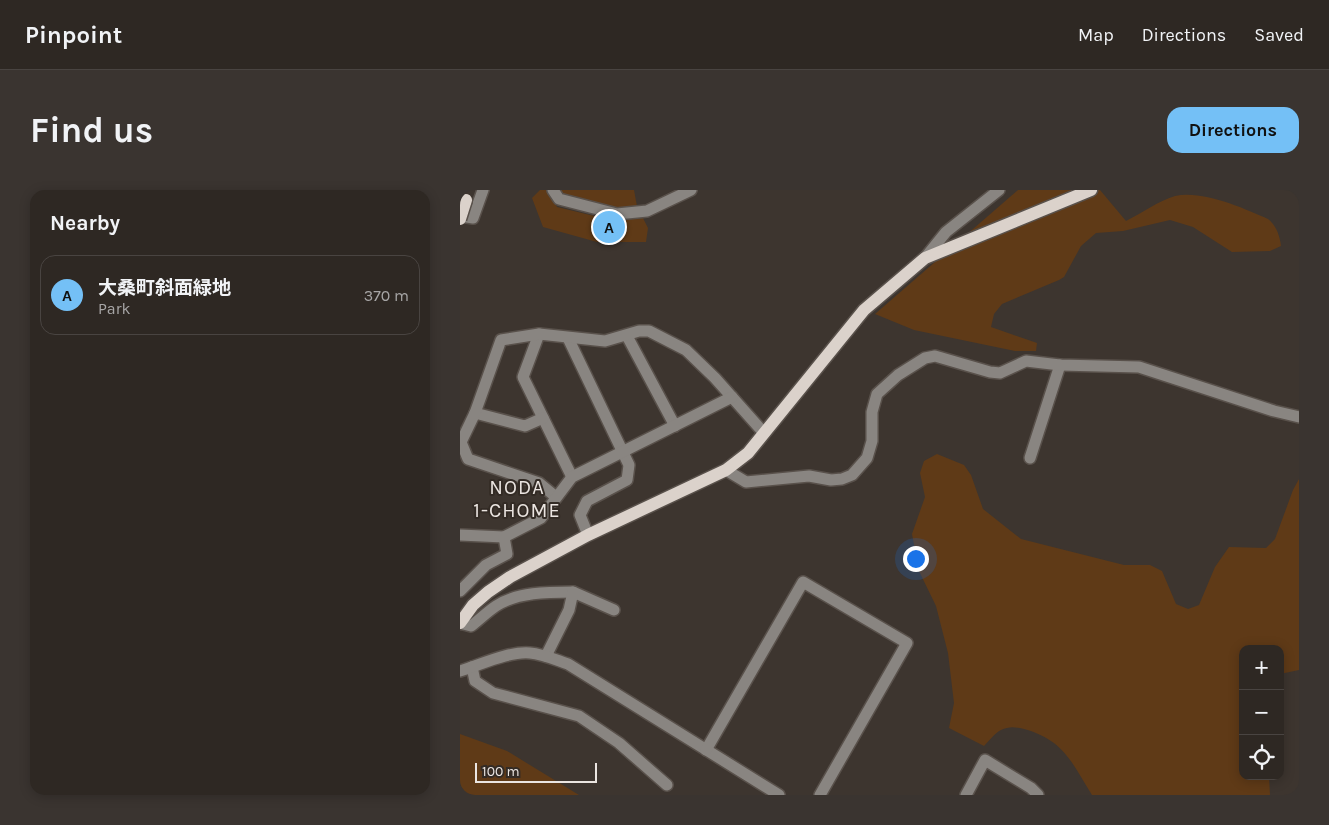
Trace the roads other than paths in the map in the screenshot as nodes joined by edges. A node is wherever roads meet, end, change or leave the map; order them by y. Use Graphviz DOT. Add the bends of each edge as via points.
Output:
graph roads {
  1 [pos="483,190"];
  2 [pos="553,190"];
  3 [pos="691,190"];
  4 [pos="998,190"];
  5 [pos="1091,190"];
  6 [pos="467,195"];
  7 [pos="460,218"];
  8 [pos="925,258"];
  9 [pos="539,334"];
  10 [pos="627,336"];
  11 [pos="568,338"];
  12 [pos="1060,365"];
  13 [pos="732,397"];
  14 [pos="474,413"];
  15 [pos="1299,417"];
  16 [pos="543,418"];
  17 [pos="675,426"];
  18 [pos="764,433"];
  19 [pos="624,453"];
  20 [pos="1030,458"];
  21 [pos="726,470"];
  22 [pos="572,477"];
  23 [pos="556,498"];
  24 [pos="460,535"];
  25 [pos="588,535"];
  26 [pos="504,537"];
  27 [pos="460,590"];
  28 [pos="572,592"];
  29 [pos="614,610"];
  30 [pos="460,623"];
  31 [pos="546,656"];
  32 [pos="472,667"];
  33 [pos="460,671"];
  34 [pos="706,750"];
  35 [pos="667,785"];
  36 [pos="779,795"];
  37 [pos="820,795"];
  38 [pos="966,795"];
  39 [pos="1038,795"];
  1 -- 7 [label="street" via="473,218"];
  2 -- 3 [label="street" via="559,199 617,214 647,211"];
  4 -- 8 [label="street" via="946,232"];
  5 -- 8 [label="main road"];
  6 -- 7 [label="main road, bridge"];
  8 -- 18 [label="main road" via="864,310"];
  9 -- 11 [label="street"];
  9 -- 14 [label="street" via="501,340"];
  9 -- 16 [label="street" via="523,377"];
  10 -- 11 [label="street" via="604,341"];
  10 -- 13 [label="street" via="649,331 686,350"];
  10 -- 17 [label="street"];
  11 -- 19 [label="street"];
  12 -- 15 [label="street" via="1139,367"];
  12 -- 20 [label="street"];
  12 -- 21 [label="street" via="1026,362 1000,373 935,356 924,358 877,394 867,458 852,475 831,480 809,476 746,482"];
  13 -- 17 [label="street"];
  13 -- 18 [label="street"];
  14 -- 16 [label="street" via="525,426"];
  14 -- 23 [label="street" via="461,442 468,459 539,483"];
  16 -- 22 [label="street"];
  17 -- 19 [label="street"];
  18 -- 21 [label="main road" via="748,453"];
  19 -- 22 [label="street"];
  19 -- 25 [label="street" via="629,465 627,480 587,501 580,514"];
  21 -- 25 [label="main road"];
  22 -- 23 [label="street"];
  23 -- 26 [label="street" via="541,518"];
  24 -- 26 [label="street"];
  25 -- 30 [label="main road" via="488,592"];
  26 -- 27 [label="street" via="507,554 486,565"];
  28 -- 29 [label="street"];
  28 -- 30 [label="street" via="516,597 496,606 471,626"];
  28 -- 31 [label="street" via="569,610"];
  31 -- 32 [label="street" via="528,653"];
  31 -- 34 [label="street" via="568,664"];
  32 -- 33 [label="street"];
  32 -- 35 [label="street" via="475,681 492,693 579,716 619,743"];
  34 -- 36 [label="street"];
  34 -- 37 [label="street" via="803,582 907,643"];
  38 -- 39 [label="street" via="986,760"];
}
